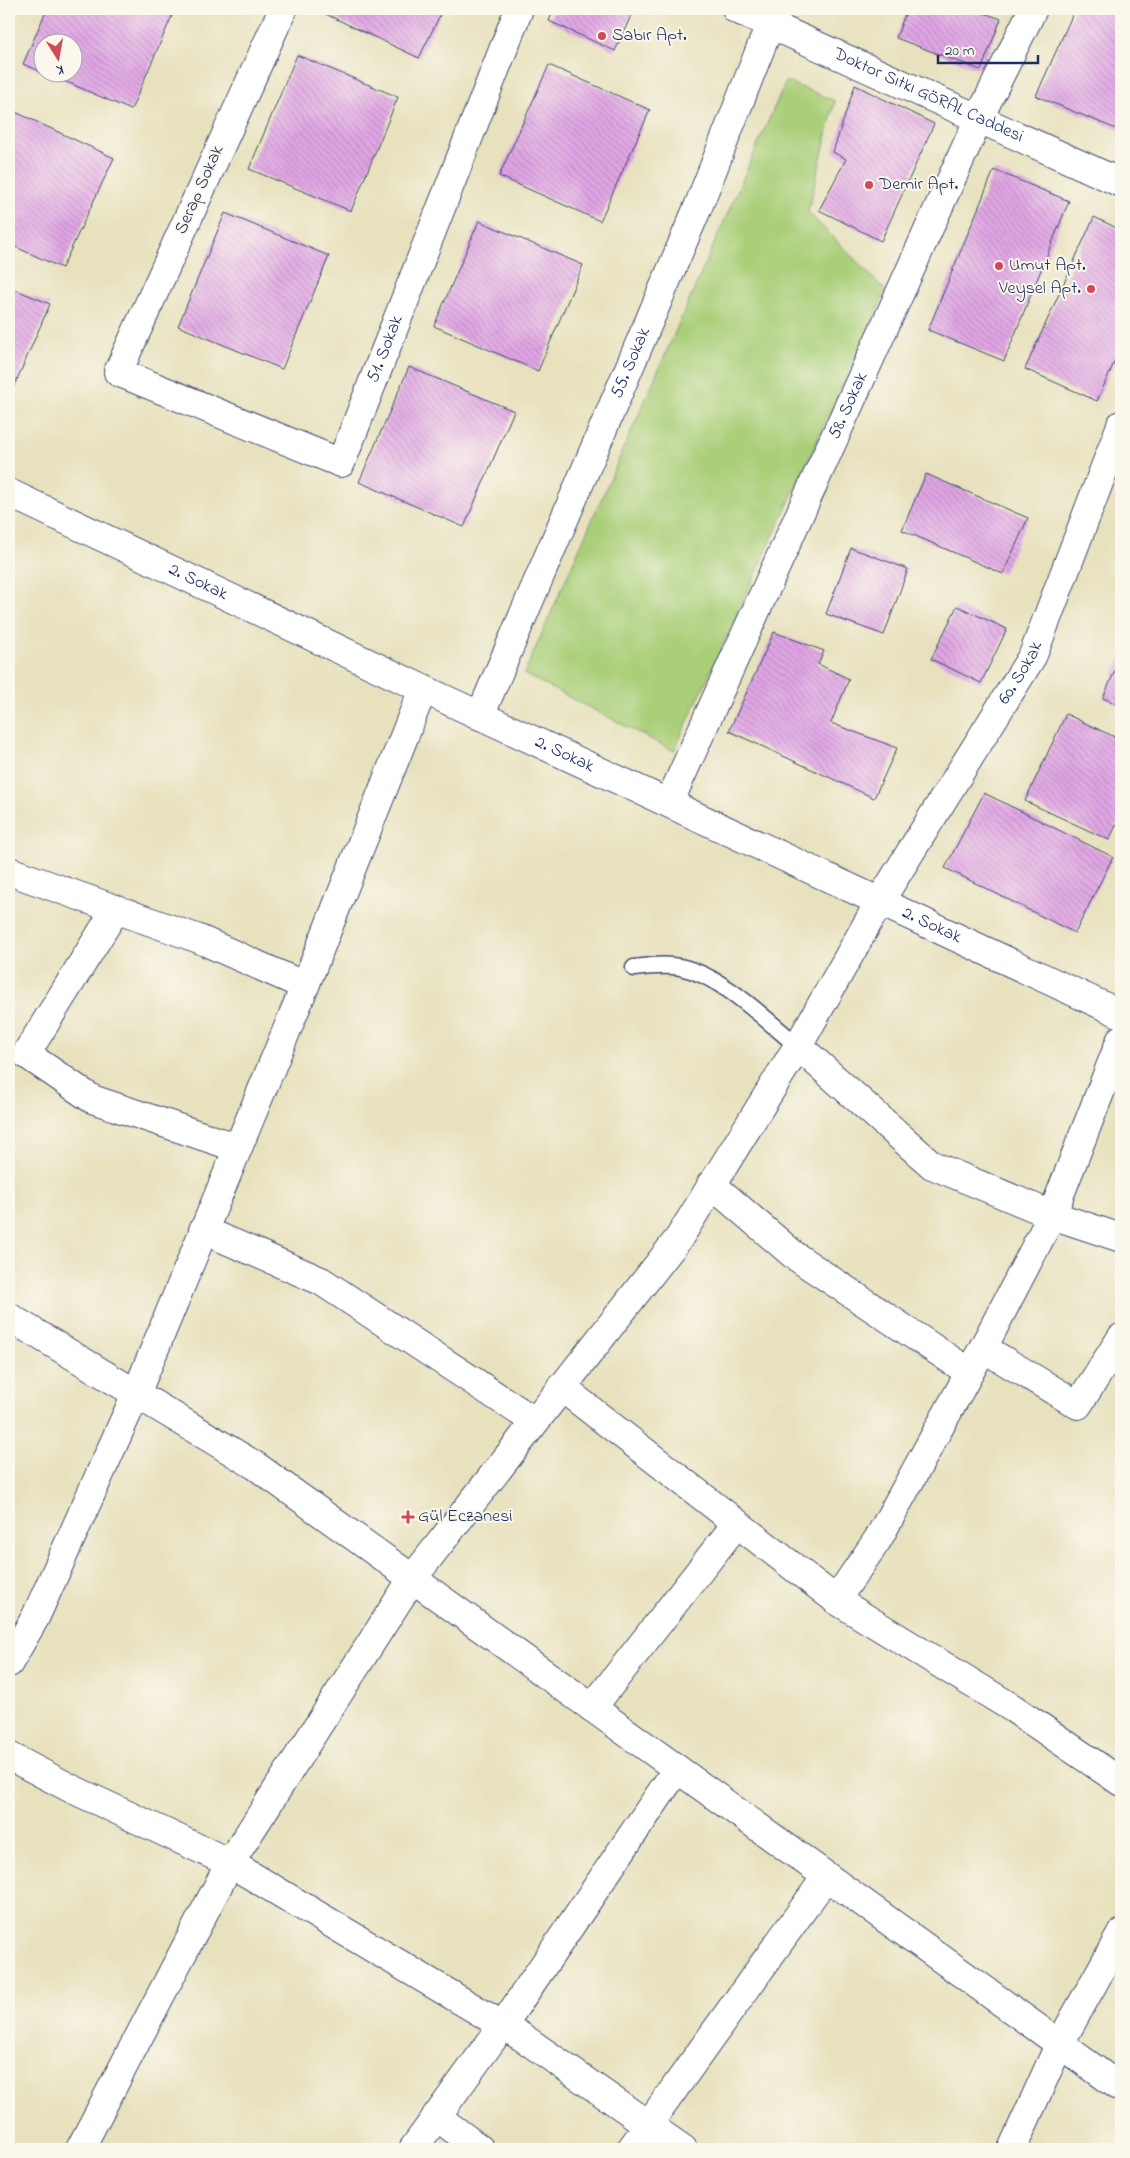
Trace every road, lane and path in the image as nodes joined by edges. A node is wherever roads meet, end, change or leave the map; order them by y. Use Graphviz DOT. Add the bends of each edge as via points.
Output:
graph roads {
  1 [pos="283,9"];
  2 [pos="519,9"];
  3 [pos="736,9"];
  4 [pos="1033,9"];
  5 [pos="773,16"];
  6 [pos="979,118"];
  7 [pos="1121,183"];
  8 [pos="118,372"];
  9 [pos="1121,425"];
  10 [pos="9,492"];
  11 [pos="423,689"];
  12 [pos="480,716"];
  13 [pos="669,803"];
  14 [pos="9,870"];
  15 [pos="880,901"];
  16 [pos="116,909"];
  17 [pos="634,968"];
  18 [pos="305,986"];
  19 [pos="1121,1014"];
  20 [pos="1121,1039"];
  21 [pos="798,1046"];
  22 [pos="238,1148"];
  23 [pos="711,1184"];
  24 [pos="1052,1215"];
  25 [pos="203,1230"];
  26 [pos="1121,1238"];
  27 [pos="9,1317"];
  28 [pos="1121,1338"];
  29 [pos="983,1348"];
  30 [pos="969,1372"];
  31 [pos="560,1387"];
  32 [pos="136,1394"];
  33 [pos="534,1421"];
  34 [pos="737,1523"];
  35 [pos="412,1579"];
  36 [pos="836,1600"];
  37 [pos="9,1663"];
  38 [pos="592,1708"];
  39 [pos="9,1756"];
  40 [pos="677,1769"];
  41 [pos="1121,1782"];
  42 [pos="230,1863"];
  43 [pos="826,1877"];
  44 [pos="1121,1934"];
  45 [pos="503,2025"];
  46 [pos="1059,2045"];
  47 [pos="1121,2088"];
  48 [pos="436,2116"];
  49 [pos="648,2125"];
  50 [pos="80,2149"];
  51 [pos="413,2149"];
  52 [pos="480,2149"];
  53 [pos="631,2149"];
  54 [pos="683,2149"];
  55 [pos="1012,2149"];
  1 -- 8 [label="street, Serap Sokak"];
  2 -- 8 [label="street, 51. Sokak" via="341,463"];
  3 -- 5 [label="street, Doktor Sıtkı GÖRAL Caddesi"];
  4 -- 6 [label="street, 58. Sokak"];
  5 -- 6 [label="street, Doktor Sıtkı GÖRAL Caddesi"];
  5 -- 12 [label="street, 55. Sokak" via="698,207"];
  6 -- 7 [label="street, Doktor Sıtkı GÖRAL Caddesi"];
  6 -- 13 [label="street, 58. Sokak"];
  9 -- 15 [label="street, 60. Sokak" via="1033,655"];
  10 -- 11 [label="street, 2. Sokak"];
  11 -- 12 [label="street, 2. Sokak"];
  11 -- 18 [label="street"];
  12 -- 13 [label="street, 2. Sokak"];
  13 -- 15 [label="street, 2. Sokak"];
  14 -- 16 [label="street"];
  15 -- 19 [label="street, 2. Sokak"];
  15 -- 21 [label="street, 60. Sokak"];
  16 -- 18 [label="street" via="199,939"];
  16 -- 22 [label="street" via="26,1054 92,1099"];
  17 -- 21 [label="lane" via="679,967 711,978"];
  18 -- 22 [label="street"];
  20 -- 24 [label="street"];
  21 -- 23 [label="street, 60. Sokak"];
  21 -- 24 [label="street" via="932,1165"];
  22 -- 25 [label="street"];
  23 -- 30 [label="street" via="796,1256"];
  23 -- 31 [label="street, 60. Sokak" via="679,1238"];
  24 -- 26 [label="street"];
  24 -- 29 [label="street"];
  25 -- 32 [label="street"];
  25 -- 33 [label="street" via="322,1281"];
  27 -- 32 [label="street"];
  28 -- 29 [label="street" via="1078,1405"];
  29 -- 30 [label="street"];
  30 -- 36 [label="street" via="878,1538"];
  31 -- 33 [label="street, 60. Sokak"];
  31 -- 34 [label="street"];
  32 -- 35 [label="street" via="256,1466"];
  32 -- 37 [label="street" via="35,1618"];
  33 -- 35 [label="street, 60. Sokak"];
  34 -- 36 [label="street"];
  34 -- 38 [label="street"];
  35 -- 38 [label="street"];
  35 -- 42 [label="street, 60. Sokak"];
  36 -- 41 [label="street" via="1014,1709"];
  38 -- 40 [label="street"];
  39 -- 42 [label="street"];
  40 -- 43 [label="street"];
  40 -- 45 [label="street"];
  42 -- 45 [label="street"];
  42 -- 50 [label="street, 60. Sokak"];
  43 -- 46 [label="street"];
  43 -- 49 [label="street"];
  44 -- 46 [label="street"];
  45 -- 48 [label="street"];
  45 -- 49 [label="street"];
  46 -- 47 [label="street"];
  46 -- 55 [label="street"];
  48 -- 51 [label="street"];
  48 -- 52 [label="street"];
  49 -- 53 [label="street"];
  49 -- 54 [label="street"];
}
